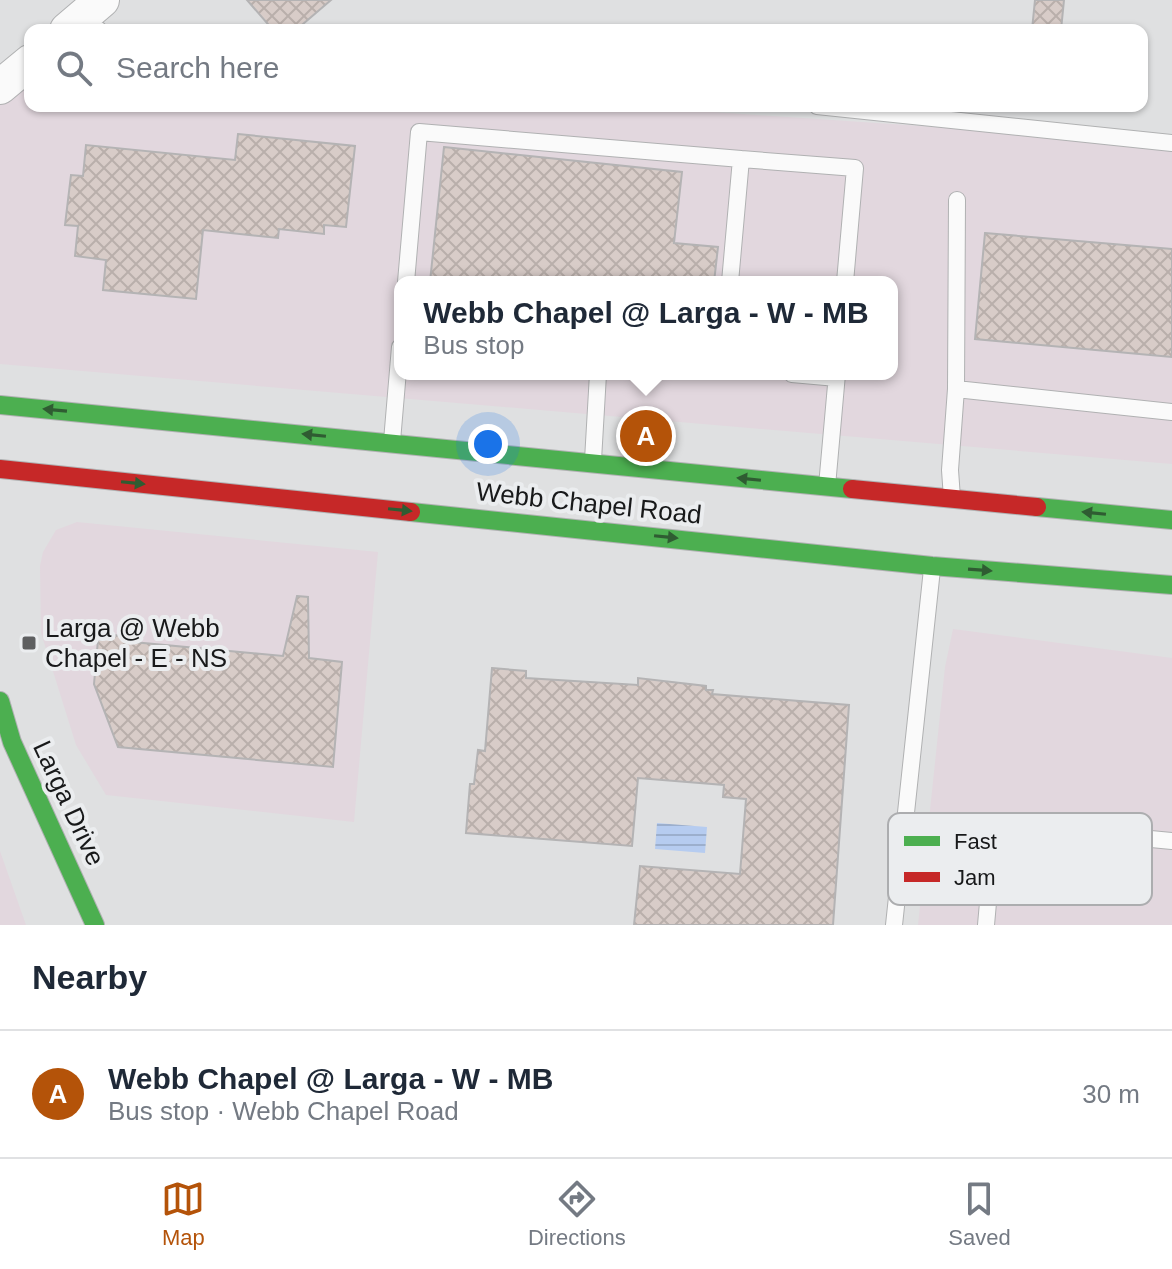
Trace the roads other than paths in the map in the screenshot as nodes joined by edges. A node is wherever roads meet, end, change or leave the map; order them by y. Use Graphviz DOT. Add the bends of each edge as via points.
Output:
graph roads {
  1 [pos="102,0"];
  2 [pos="83,24"];
  3 [pos="24,67"];
  4 [pos="0,87"];
  5 [pos="875,112"];
  6 [pos="1172,143"];
  7 [pos="741,159"];
  8 [pos="957,200"];
  9 [pos="407,276"];
  10 [pos="731,276"];
  11 [pos="846,276"];
  12 [pos="397,380"];
  13 [pos="598,380"];
  14 [pos="837,380"];
  15 [pos="956,389"];
  16 [pos="0,405"];
  17 [pos="1172,412"];
  18 [pos="391,444"];
  19 [pos="0,469"];
  20 [pos="592,470"];
  21 [pos="827,487"];
  22 [pos="952,499"];
  23 [pos="1172,520"];
  24 [pos="932,566"];
  25 [pos="1172,585"];
  26 [pos="0,701"];
  27 [pos="6,743"];
  28 [pos="906,813"];
  29 [pos="1152,839"];
  30 [pos="1172,841"];
  31 [pos="896,905"];
  32 [pos="988,905"];
  33 [pos="95,925"];
  34 [pos="894,925"];
  35 [pos="986,925"];
  1 -- 2 [label="street"];
  3 -- 4 [label="street"];
  5 -- 6 [label="lane"];
  7 -- 9 [label="lane" via="419,132"];
  7 -- 10 [label="lane"];
  7 -- 11 [label="lane" via="855,168"];
  8 -- 15 [label="lane"];
  12 -- 18 [label="lane"];
  13 -- 20 [label="lane"];
  14 -- 21 [label="lane"];
  15 -- 17 [label="lane"];
  15 -- 22 [label="lane"];
  18 -- 16 [label="main road, Webb Chapel Road, one-way"];
  18 -- 20 [label="main road, Webb Chapel Road"];
  19 -- 24 [label="main road, Webb Chapel Road, one-way" via="589,522"];
  21 -- 20 [label="main road, Webb Chapel Road, one-way"];
  21 -- 22 [label="main road, Webb Chapel Road"];
  23 -- 22 [label="main road, Webb Chapel Road, one-way"];
  24 -- 25 [label="main road, Webb Chapel Road, one-way"];
  24 -- 28 [label="lane"];
  26 -- 27 [label="main road, Larga Drive"];
  27 -- 33 [label="main road, Larga Drive"];
  29 -- 30 [label="lane"];
  31 -- 34 [label="lane"];
  32 -- 35 [label="lane"];
}
